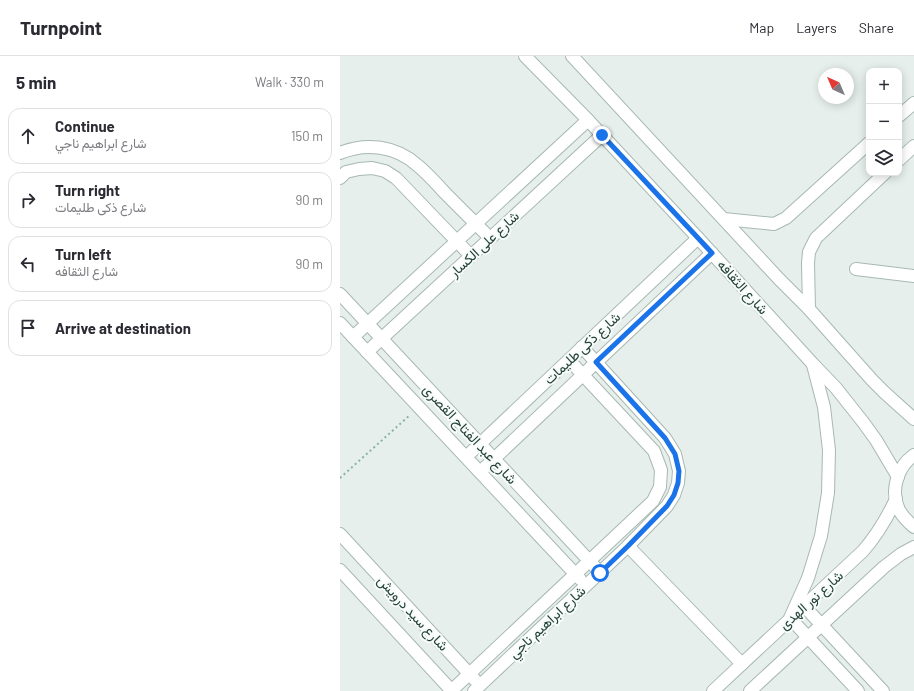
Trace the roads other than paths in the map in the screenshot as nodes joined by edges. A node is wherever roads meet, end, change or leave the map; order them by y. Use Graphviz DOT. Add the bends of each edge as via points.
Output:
graph roads {
  1 [pos="525,56"];
  2 [pos="572,56"];
  3 [pos="914,103"];
  4 [pos="902,113"];
  5 [pos="588,120"];
  6 [pos="602,135"];
  7 [pos="866,146"];
  8 [pos="914,146"];
  9 [pos="340,153"];
  10 [pos="902,157"];
  11 [pos="882,176"];
  12 [pos="340,178"];
  13 [pos="724,220"];
  14 [pos="476,224"];
  15 [pos="490,238"];
  16 [pos="698,238"];
  17 [pos="457,241"];
  18 [pos="712,253"];
  19 [pos="471,256"];
  20 [pos="856,269"];
  21 [pos="914,276"];
  22 [pos="340,294"];
  23 [pos="809,309"];
  24 [pos="340,323"];
  25 [pos="367,324"];
  26 [pos="353,337"];
  27 [pos="381,339"];
  28 [pos="582,347"];
  29 [pos="367,352"];
  30 [pos="569,360"];
  31 [pos="596,362"];
  32 [pos="813,364"];
  33 [pos="584,374"];
  34 [pos="914,419"];
  35 [pos="480,444"];
  36 [pos="914,455"];
  37 [pos="466,457"];
  38 [pos="494,460"];
  39 [pos="662,470"];
  40 [pos="679,471"];
  41 [pos="480,472"];
  42 [pos="898,477"];
  43 [pos="896,499"];
  44 [pos="914,527"];
  45 [pos="340,534"];
  46 [pos="628,546"];
  47 [pos="914,547"];
  48 [pos="589,562"];
  49 [pos="340,570"];
  50 [pos="600,573"];
  51 [pos="576,574"];
  52 [pos="586,585"];
  53 [pos="804,606"];
  54 [pos="790,618"];
  55 [pos="821,625"];
  56 [pos="808,637"];
  57 [pos="742,664"];
  58 [pos="470,674"];
  59 [pos="480,689"];
  60 [pos="452,691"];
  61 [pos="713,691"];
  62 [pos="750,691"];
  63 [pos="858,691"];
  64 [pos="883,691"];
  1 -- 5 [label="street, شارع الثقافه"];
  2 -- 13 [label="street"];
  3 -- 4 [label="street"];
  5 -- 6 [label="street, شارع الثقافه"];
  5 -- 14 [label="street, شارع على الكسار"];
  6 -- 15 [label="street, شارع على الكسار"];
  6 -- 16 [label="street, شارع الثقافه"];
  7 -- 13 [label="street" via="786,218 774,224"];
  8 -- 10 [label="street"];
  9 -- 14 [label="street" via="366,146 385,148 402,154 417,164"];
  11 -- 23 [label="street" via="816,238 809,252"];
  12 -- 17 [label="street" via="346,172 359,168 385,172 396,178"];
  13 -- 23 [label="street"];
  14 -- 15 [label="street"];
  14 -- 17 [label="street, شارع على الكسار"];
  15 -- 19 [label="street, شارع على الكسار"];
  16 -- 18 [label="street, شارع الثقافه"];
  16 -- 28 [label="street, شارع ذكى طليمات"];
  17 -- 19 [label="street"];
  17 -- 25 [label="street, شارع على الكسار"];
  18 -- 31 [label="street, شارع ذكى طليمات"];
  18 -- 32 [label="street, شارع الثقافه"];
  19 -- 27 [label="street, شارع على الكسار"];
  20 -- 21 [label="street"];
  22 -- 25 [label="street, شارع عبد الفتاح القصرى"];
  23 -- 34 [label="street" via="872,380"];
  24 -- 26 [label="street, شارع عبد الفتاح القصرى"];
  25 -- 26 [label="street, شارع على الكسار"];
  25 -- 27 [label="street, شارع عبد الفتاح القصرى"];
  26 -- 29 [label="street, شارع عبد الفتاح القصرى"];
  27 -- 29 [label="street, شارع على الكسار"];
  27 -- 35 [label="street, شارع عبد الفتاح القصرى"];
  28 -- 30 [label="street, شارع ذكى طليمات"];
  28 -- 31 [label="street, شارع ابراهيم ناجي"];
  29 -- 37 [label="street, شارع عبد الفتاح القصرى"];
  30 -- 33 [label="street"];
  30 -- 35 [label="street, شارع ذكى طليمات"];
  31 -- 33 [label="street, شارع ذكى طليمات"];
  31 -- 40 [label="street, شارع ابراهيم ناجي" via="665,438 675,454"];
  32 -- 42 [label="street, شارع الثقافه" via="863,422"];
  32 -- 54 [label="street" via="824,406 829,450 828,493 821,536 808,578"];
  33 -- 38 [label="street, شارع ذكى طليمات"];
  33 -- 39 [label="street" via="654,451"];
  35 -- 37 [label="street, شارع ذكى طليمات"];
  35 -- 38 [label="street, شارع عبد الفتاح القصرى"];
  36 -- 42 [label="street" via="903,466"];
  37 -- 41 [label="street, شارع عبد الفتاح القصرى"];
  38 -- 41 [label="street, شارع ذكى طليمات"];
  38 -- 48 [label="street, شارع عبد الفتاح القصرى"];
  39 -- 40 [label="street"];
  39 -- 48 [label="street, شارع ابراهيم ناجي" via="660,486 652,501"];
  40 -- 46 [label="street, شارع ابراهيم ناجي" via="674,495 667,506"];
  41 -- 51 [label="street, شارع عبد الفتاح القصرى"];
  42 -- 43 [label="street"];
  43 -- 44 [label="street" via="899,510"];
  43 -- 53 [label="street, شارع نور الهدى" via="887,518 863,551"];
  45 -- 58 [label="street, شارع سيد درويش"];
  46 -- 50 [label="street, شارع ابراهيم ناجي"];
  46 -- 57 [label="street"];
  47 -- 55 [label="street, شارع نور الهدى" via="884,567"];
  48 -- 50 [label="street, شارع عبد الفتاح القصرى"];
  48 -- 51 [label="street, شارع ابراهيم ناجي"];
  49 -- 60 [label="street, شارع سيد درويش"];
  50 -- 52 [label="street, شارع ابراهيم ناجي"];
  51 -- 52 [label="street, شارع عبد الفتاح القصرى"];
  51 -- 58 [label="street, شارع ابراهيم ناجي"];
  52 -- 59 [label="street, شارع ابراهيم ناجي"];
  53 -- 54 [label="street, شارع نور الهدى"];
  53 -- 55 [label="street"];
  54 -- 56 [label="street"];
  54 -- 57 [label="street, شارع نور الهدى"];
  55 -- 56 [label="street, شارع نور الهدى"];
  55 -- 64 [label="street"];
  56 -- 62 [label="street, شارع نور الهدى"];
  56 -- 63 [label="street"];
  57 -- 61 [label="street, شارع نور الهدى"];
  58 -- 59 [label="street, شارع سيد درويش"];
  58 -- 60 [label="street, شارع ابراهيم ناجي"];
}
